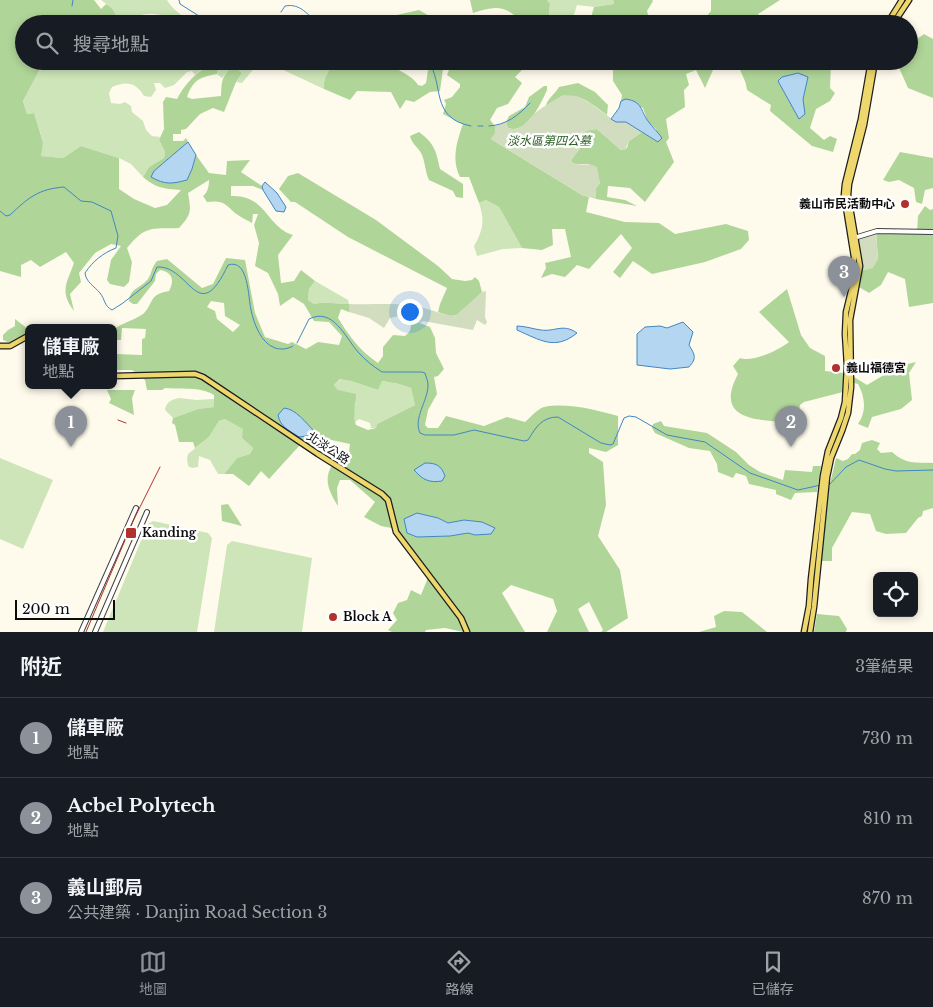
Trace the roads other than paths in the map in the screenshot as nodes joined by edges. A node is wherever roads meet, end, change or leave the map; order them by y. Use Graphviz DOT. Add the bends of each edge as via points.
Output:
graph roads {
  1 [pos="902,0"];
  2 [pos="908,0"];
  3 [pos="893,15"];
  4 [pos="899,15"];
  5 [pos="869,70"];
  6 [pos="873,70"];
  7 [pos="933,232"];
  8 [pos="854,238"];
  9 [pos="25,338"];
  10 [pos="0,346"];
  11 [pos="117,376"];
  12 [pos="823,490"];
  13 [pos="136,508"];
  14 [pos="147,512"];
  15 [pos="81,632"];
  16 [pos="95,632"];
  17 [pos="467,632"];
  18 [pos="804,632"];
  19 [pos="810,632"];
  1 -- 3 [label="main road"];
  2 -- 4 [label="main road"];
  5 -- 8 [label="main road" via="845,184 844,196"];
  6 -- 8 [label="main road" via="849,184"];
  7 -- 8 [label="street" via="877,231"];
  8 -- 12 [label="main road" via="853,283 846,312 845,402 828,451"];
  9 -- 10 [label="main road" via="10,346"];
  11 -- 17 [label="main road, 北淡公路" via="195,374 203,377 382,494 388,500 396,532 461,618"];
  12 -- 18 [label="main road"];
  12 -- 19 [label="main road"];
  13 -- 15 [label="street"];
  14 -- 16 [label="street"];
}
